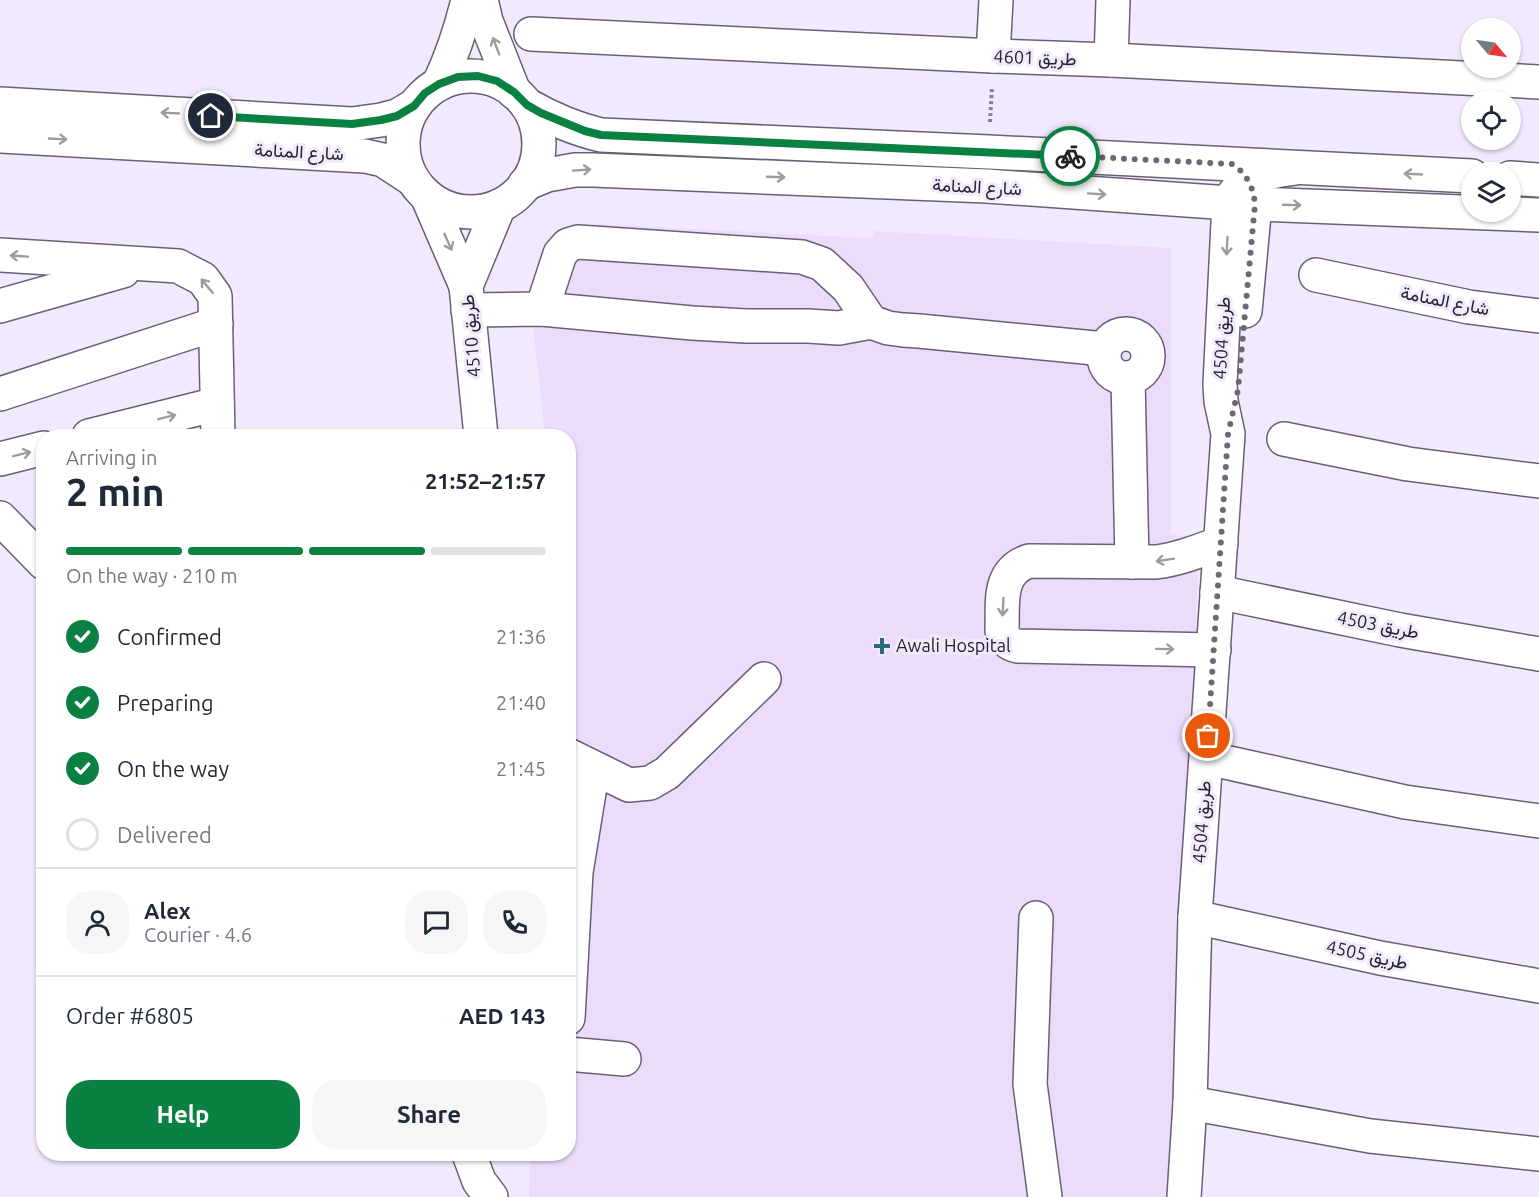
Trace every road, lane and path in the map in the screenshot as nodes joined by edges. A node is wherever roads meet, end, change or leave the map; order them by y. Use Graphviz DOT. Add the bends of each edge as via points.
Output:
graph roads {
  1 [pos="468,0"];
  2 [pos="482,0"];
  3 [pos="996,0"];
  4 [pos="1113,0"];
  5 [pos="531,34"];
  6 [pos="993,56"];
  7 [pos="1111,60"];
  8 [pos="1539,82"];
  9 [pos="439,84"];
  10 [pos="520,98"];
  11 [pos="0,104"];
  12 [pos="414,106"];
  13 [pos="0,135"];
  14 [pos="1461,176"];
  15 [pos="1521,179"];
  16 [pos="1539,180"];
  17 [pos="525,184"];
  18 [pos="1242,188"];
  19 [pos="420,189"];
  20 [pos="499,206"];
  21 [pos="1539,215"];
  22 [pos="0,255"];
  23 [pos="148,264"];
  24 [pos="1316,274"];
  25 [pos="467,298"];
  26 [pos="0,306"];
  27 [pos="542,309"];
  28 [pos="1539,316"];
  29 [pos="871,322"];
  30 [pos="216,324"];
  31 [pos="0,394"];
  32 [pos="217,404"];
  33 [pos="118,429"];
  34 [pos="218,429"];
  35 [pos="480,429"];
  36 [pos="1284,439"];
  37 [pos="36,450"];
  38 [pos="0,459"];
  39 [pos="1539,481"];
  40 [pos="0,518"];
  41 [pos="1221,543"];
  42 [pos="36,555"];
  43 [pos="1132,562"];
  44 [pos="1217,592"];
  45 [pos="1214,650"];
  46 [pos="1539,654"];
  47 [pos="764,679"];
  48 [pos="1207,758"];
  49 [pos="581,762"];
  50 [pos="1539,821"];
  51 [pos="576,872"];
  52 [pos="1196,917"];
  53 [pos="1036,918"];
  54 [pos="1539,986"];
  55 [pos="576,1055"];
  56 [pos="624,1059"];
  57 [pos="1190,1102"];
  58 [pos="1539,1154"];
  59 [pos="472,1161"];
  60 [pos="491,1197"];
  61 [pos="1045,1197"];
  62 [pos="1184,1197"];
  1 -- 9 [label="street" via="462,27"];
  10 -- 2 [label="street, one-way" via="486,21"];
  3 -- 6 [label="street"];
  4 -- 7 [label="street"];
  5 -- 6 [label="street, طريق 4601"];
  6 -- 7 [label="street, طريق 4601"];
  7 -- 8 [label="street, طريق 4601"];
  9 -- 10 [label="street" via="458,77 478,76 497,81"];
  9 -- 12 [label="street"];
  10 -- 17 [label="street" via="536,124 539,145 535,166"];
  10 -- 18 [label="street, شارع المنامة" via="561,122 601,135"];
  12 -- 11 [label="street, شارع المنامة, one-way" via="397,116 352,124"];
  12 -- 19 [label="street" via="404,130 403,155"];
  13 -- 19 [label="street, شارع المنامة, one-way" via="365,156 383,160"];
  14 -- 18 [label="street, one-way" via="1295,168 1279,170"];
  15 -- 16 [label="street"];
  17 -- 18 [label="street, شارع المنامة, one-way" via="547,175 593,170 987,186"];
  17 -- 20 [label="street"];
  18 -- 21 [label="street, شارع المنامة, one-way"];
  18 -- 41 [label="street, طريق 4504" via="1220,384 1228,434"];
  19 -- 20 [label="street" via="450,210 475,213"];
  19 -- 25 [label="street, one-way"];
  20 -- 25 [label="street, طريق 4510"];
  23 -- 22 [label="street, one-way"];
  23 -- 26 [label="street"];
  30 -- 23 [label="street, one-way" via="215,296 203,279 178,266"];
  24 -- 28 [label="street, شارع المنامة" via="1469,307"];
  25 -- 27 [label="street"];
  25 -- 35 [label="street, طريق 4510"];
  27 -- 29 [label="street" via="746,326 839,328"];
  27 -- 29 [label="street" via="560,254 568,245 578,242 802,257 822,264 848,288"];
  29 -- 43 [label="street" via="903,330 1105,349 1116,336 1132,334 1140,339 1146,345 1147,362 1143,370 1128,378"];
  30 -- 31 [label="street"];
  30 -- 32 [label="street"];
  33 -- 32 [label="street, one-way"];
  32 -- 34 [label="street"];
  36 -- 39 [label="street" via="1408,464"];
  38 -- 37 [label="street, one-way"];
  40 -- 42 [label="street"];
  41 -- 43 [label="street, one-way" via="1172,560"];
  41 -- 44 [label="street, طريق 4504"];
  43 -- 45 [label="street, one-way" via="1020,564 1004,585 1003,636 1011,645 1018,646"];
  44 -- 45 [label="street, طريق 4504"];
  44 -- 46 [label="street, طريق 4503"];
  45 -- 48 [label="street, طريق 4504"];
  47 -- 49 [label="street" via="667,773 650,783 629,785"];
  48 -- 50 [label="street" via="1405,802"];
  48 -- 52 [label="street, طريق 4504"];
  49 -- 51 [label="street"];
  52 -- 54 [label="street, طريق 4505" via="1380,958"];
  52 -- 57 [label="street, طريق 4504"];
  53 -- 61 [label="street" via="1030,1084"];
  55 -- 56 [label="street"];
  57 -- 58 [label="street" via="1370,1136"];
  57 -- 62 [label="street, طريق 4504"];
  59 -- 60 [label="street" via="479,1181"];
}
